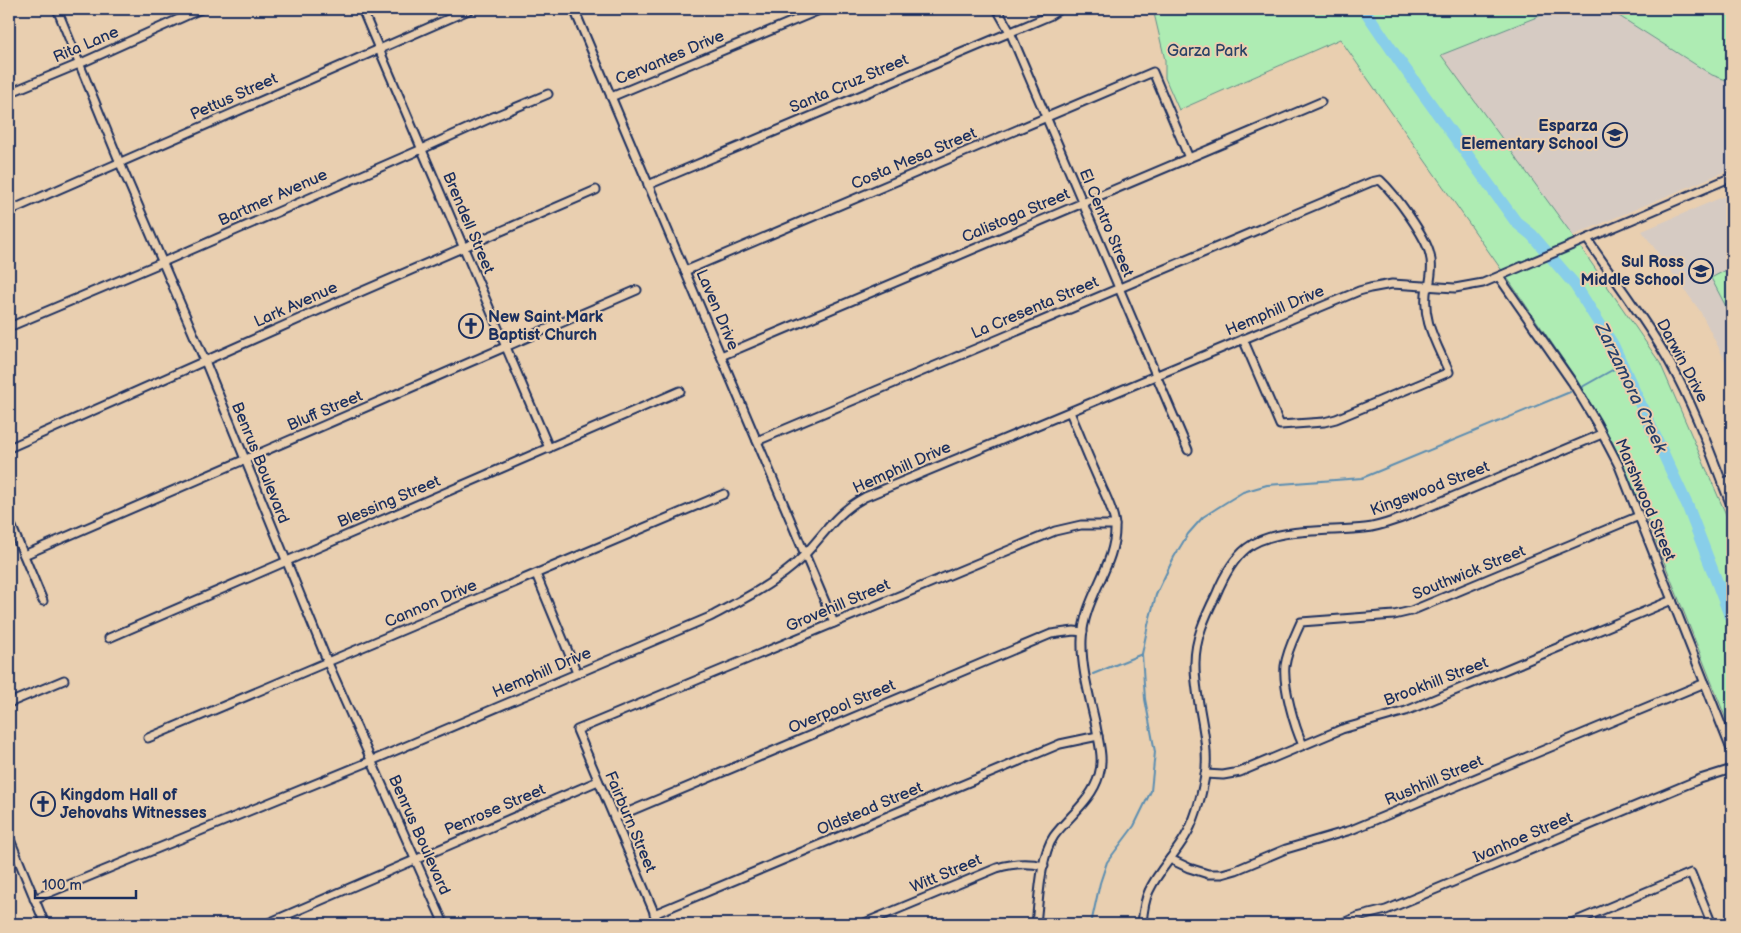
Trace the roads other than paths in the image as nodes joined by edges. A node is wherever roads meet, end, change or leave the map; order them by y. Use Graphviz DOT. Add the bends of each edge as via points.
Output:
graph roads {
  1 [pos="57,9"];
  2 [pos="201,9"];
  3 [pos="362,9"];
  4 [pos="471,9"];
  5 [pos="576,9"];
  6 [pos="822,9"];
  7 [pos="997,9"];
  8 [pos="1060,9"];
  9 [pos="1010,32"];
  10 [pos="379,48"];
  11 [pos="79,64"];
  12 [pos="9,93"];
  13 [pos="548,94"];
  14 [pos="611,97"];
  15 [pos="1321,102"];
  16 [pos="1046,117"];
  17 [pos="422,149"];
  18 [pos="1189,158"];
  19 [pos="120,162"];
  20 [pos="1732,178"];
  21 [pos="648,185"];
  22 [pos="596,190"];
  23 [pos="1082,203"];
  24 [pos="9,211"];
  25 [pos="1587,239"];
  26 [pos="464,248"];
  27 [pos="163,262"];
  28 [pos="685,271"];
  29 [pos="1499,277"];
  30 [pos="1428,287"];
  31 [pos="1118,288"];
  32 [pos="638,290"];
  33 [pos="9,327"];
  34 [pos="1243,339"];
  35 [pos="506,347"];
  36 [pos="721,356"];
  37 [pos="204,361"];
  38 [pos="1156,376"];
  39 [pos="680,391"];
  40 [pos="1070,412"];
  41 [pos="1602,434"];
  42 [pos="757,442"];
  43 [pos="9,448"];
  44 [pos="549,448"];
  45 [pos="1188,450"];
  46 [pos="245,460"];
  47 [pos="1732,479"];
  48 [pos="1722,483"];
  49 [pos="724,494"];
  50 [pos="1732,508"];
  51 [pos="1639,516"];
  52 [pos="1115,525"];
  53 [pos="12,527"];
  54 [pos="805,554"];
  55 [pos="24,555"];
  56 [pos="286,562"];
  57 [pos="536,574"];
  58 [pos="1672,600"];
  59 [pos="43,601"];
  60 [pos="834,623"];
  61 [pos="1083,632"];
  62 [pos="109,638"];
  63 [pos="328,662"];
  64 [pos="577,673"];
  65 [pos="64,680"];
  66 [pos="1705,683"];
  67 [pos="9,703"];
  68 [pos="577,730"];
  69 [pos="1098,736"];
  70 [pos="148,738"];
  71 [pos="1303,745"];
  72 [pos="1732,752"];
  73 [pos="371,761"];
  74 [pos="1732,770"];
  75 [pos="1206,774"];
  76 [pos="598,781"];
  77 [pos="614,818"];
  78 [pos="9,837"];
  79 [pos="416,859"];
  80 [pos="1170,859"];
  81 [pos="1044,866"];
  82 [pos="34,899"];
  83 [pos="654,914"];
  84 [pos="1709,923"];
  85 [pos="44,924"];
  86 [pos="266,924"];
  87 [pos="444,924"];
  88 [pos="659,924"];
  89 [pos="862,924"];
  90 [pos="1036,924"];
  91 [pos="1142,924"];
  92 [pos="1341,924"];
  93 [pos="1569,924"];
  1 -- 11 [label="street, Benrus Boulevard"];
  2 -- 11 [label="street, Rita Lane"];
  3 -- 10 [label="street, Brendell Street"];
  4 -- 10 [label="street, Pettus Street"];
  5 -- 14 [label="street, Laven Drive"];
  6 -- 14 [label="street, Cervantes Drive"];
  7 -- 9 [label="street, El Centro Street"];
  8 -- 9 [label="street, Santa Cruz Street"];
  9 -- 16 [label="street, El Centro Street"];
  9 -- 21 [label="street, Santa Cruz Street"];
  10 -- 17 [label="street, Brendell Street"];
  10 -- 19 [label="street, Pettus Street"];
  11 -- 12 [label="street, Rita Lane"];
  11 -- 19 [label="street, Benrus Boulevard"];
  13 -- 17 [label="street, Bartmer Avenue"];
  14 -- 21 [label="street, Laven Drive"];
  15 -- 18 [label="street, Calistoga Street"];
  16 -- 18 [label="street, Costa Mesa Street" via="1153,72"];
  16 -- 23 [label="street, El Centro Street"];
  16 -- 28 [label="street, Costa Mesa Street"];
  17 -- 26 [label="street, Brendell Street"];
  17 -- 27 [label="street, Bartmer Avenue"];
  18 -- 23 [label="street, Calistoga Street"];
  19 -- 24 [label="street, Pettus Street"];
  19 -- 27 [label="street, Benrus Boulevard"];
  20 -- 25 [label="street, Hemphill Drive"];
  21 -- 28 [label="street, Laven Drive"];
  22 -- 26 [label="street, Lark Avenue"];
  23 -- 31 [label="street, El Centro Street"];
  23 -- 36 [label="street, Calistoga Street"];
  25 -- 29 [label="street, Hemphill Drive"];
  25 -- 48 [label="street, Darwin Drive" via="1671,365"];
  26 -- 35 [label="street, Brendell Street"];
  26 -- 37 [label="street, Lark Avenue"];
  27 -- 33 [label="street, Bartmer Avenue"];
  27 -- 37 [label="street, Benrus Boulevard"];
  28 -- 36 [label="street, Laven Drive"];
  29 -- 30 [label="street, Hemphill Drive" via="1470,286"];
  29 -- 41 [label="street, Marshwood Street" via="1572,382"];
  30 -- 31 [label="street, La Cresenta Street" via="1431,260 1427,244 1380,180"];
  30 -- 34 [label="street, Hemphill Drive" via="1392,284 1370,288"];
  30 -- 34 [label="street" via="1425,303 1428,326 1449,372 1336,419 1280,425"];
  31 -- 38 [label="street, El Centro Street"];
  31 -- 42 [label="street, La Cresenta Street"];
  32 -- 35 [label="street, Bluff Street"];
  34 -- 38 [label="street, Hemphill Drive"];
  35 -- 44 [label="street, Brendell Street"];
  35 -- 46 [label="street, Bluff Street"];
  36 -- 42 [label="street, Laven Drive"];
  37 -- 43 [label="street, Lark Avenue"];
  37 -- 46 [label="street, Benrus Boulevard"];
  38 -- 40 [label="street, Hemphill Drive"];
  38 -- 45 [label="street, El Centro Street"];
  39 -- 44 [label="street, Blessing Street"];
  40 -- 52 [label="street"];
  40 -- 54 [label="street, Hemphill Drive" via="860,500 838,516"];
  41 -- 51 [label="street, Marshwood Street"];
  41 -- 75 [label="street, Kingswood Street" via="1402,518 1367,528 1270,537 1253,544 1236,559 1224,577 1196,643 1195,687 1206,749"];
  42 -- 54 [label="street, Laven Drive"];
  44 -- 56 [label="street, Blessing Street"];
  46 -- 55 [label="street, Bluff Street"];
  46 -- 56 [label="street, Benrus Boulevard"];
  47 -- 48 [label="street"];
  48 -- 50 [label="street, Darwin Drive"];
  49 -- 57 [label="street, Cannon Drive"];
  51 -- 58 [label="street, Marshwood Street"];
  51 -- 71 [label="street, Southwick Street" via="1411,611 1301,622 1288,653 1285,672 1295,725"];
  52 -- 60 [label="street, Grovehill Street" via="1081,525 1055,531"];
  52 -- 61 [label="street" via="1110,555 1088,608"];
  53 -- 55 [label="street"];
  54 -- 60 [label="street, Laven Drive"];
  54 -- 64 [label="street, Hemphill Drive" via="778,577 710,616"];
  55 -- 59 [label="street"];
  56 -- 62 [label="street, Blessing Street"];
  56 -- 63 [label="street, Benrus Boulevard"];
  57 -- 63 [label="street, Cannon Drive"];
  57 -- 64 [label="street"];
  58 -- 66 [label="street, Marshwood Street"];
  58 -- 71 [label="street, Brookhill Street" via="1406,711 1357,724"];
  60 -- 68 [label="street, Grovehill Street"];
  61 -- 69 [label="street" via="1084,669"];
  61 -- 77 [label="street, Overpool Street" via="1051,634"];
  63 -- 70 [label="street, Cannon Drive"];
  63 -- 73 [label="street, Benrus Boulevard"];
  64 -- 73 [label="street, Hemphill Drive"];
  65 -- 67 [label="street"];
  66 -- 72 [label="street, Marshwood Street"];
  66 -- 80 [label="street, Rushhill Street" via="1351,830 1286,849 1236,870 1208,874"];
  68 -- 76 [label="street, Fairburn Street"];
  69 -- 81 [label="street" via="1099,776 1089,796 1054,836 1044,858"];
  69 -- 83 [label="street, Oldstead Street" via="1060,744"];
  71 -- 75 [label="street, Brookhill Street" via="1240,772"];
  73 -- 79 [label="street, Benrus Boulevard"];
  73 -- 82 [label="street, Hemphill Drive"];
  74 -- 92 [label="street, Ivanhoe Street" via="1700,779 1386,910"];
  75 -- 80 [label="street, Kingswood Street" via="1196,813"];
  76 -- 77 [label="street, Fairburn Street"];
  76 -- 79 [label="street, Penrose Street"];
  77 -- 83 [label="street, Fairburn Street"];
  78 -- 82 [label="street"];
  79 -- 86 [label="street, Penrose Street"];
  79 -- 87 [label="street, Benrus Boulevard"];
  80 -- 91 [label="street, Kingswood Street" via="1148,892"];
  81 -- 89 [label="street, Witt Street" via="1018,863 997,868"];
  81 -- 90 [label="street"];
  82 -- 85 [label="street"];
  83 -- 88 [label="street, Fairburn Street"];
  84 -- 93 [label="street" via="1691,873"];
}
